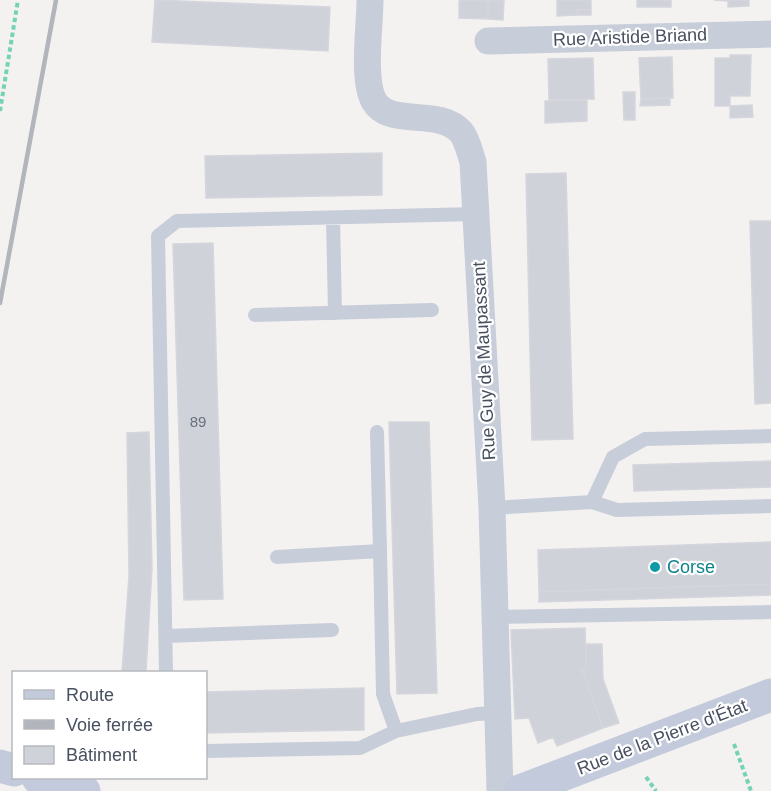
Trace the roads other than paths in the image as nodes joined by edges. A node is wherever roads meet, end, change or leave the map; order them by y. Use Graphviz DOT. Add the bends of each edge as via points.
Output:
graph roads {
  1 [pos="370,0"];
  2 [pos="771,34"];
  3 [pos="489,41"];
  4 [pos="476,214"];
  5 [pos="333,218"];
  6 [pos="432,310"];
  7 [pos="335,313"];
  8 [pos="255,315"];
  9 [pos="377,432"];
  10 [pos="771,436"];
  11 [pos="592,502"];
  12 [pos="771,506"];
  13 [pos="492,508"];
  14 [pos="380,551"];
  15 [pos="277,556"];
  16 [pos="771,612"];
  17 [pos="495,617"];
  18 [pos="332,630"];
  19 [pos="167,636"];
  20 [pos="166,671"];
  21 [pos="771,695"];
  22 [pos="498,713"];
  23 [pos="396,731"];
  24 [pos="207,751"];
  25 [pos="45,779"];
  26 [pos="84,791"];
  27 [pos="500,791"];
  28 [pos="520,791"];
  1 -- 4 [label="street, Rue Guy de Maupassant" via="369,85 374,102 387,113 443,119 462,132 473,162"];
  2 -- 3 [label="street, Rue Aristide Briand"];
  4 -- 5 [label="lane"];
  4 -- 13 [label="street, Rue Guy de Maupassant"];
  5 -- 7 [label="lane"];
  5 -- 19 [label="lane" via="177,221 158,236"];
  6 -- 7 [label="lane"];
  7 -- 8 [label="lane"];
  9 -- 14 [label="lane"];
  10 -- 11 [label="lane" via="645,438 613,457"];
  11 -- 12 [label="lane" via="617,510"];
  11 -- 13 [label="lane"];
  13 -- 17 [label="street, Rue Guy de Maupassant"];
  14 -- 15 [label="lane"];
  14 -- 23 [label="lane" via="383,694"];
  16 -- 17 [label="lane"];
  17 -- 22 [label="street, Rue Guy de Maupassant"];
  18 -- 19 [label="lane"];
  19 -- 20 [label="lane"];
  21 -- 28 [label="street, Rue de la Pierre d'État"];
  22 -- 23 [label="lane"];
  22 -- 27 [label="street, Rue Guy de Maupassant"];
  23 -- 24 [label="lane" via="360,748"];
  25 -- 26 [label="street"];
}
